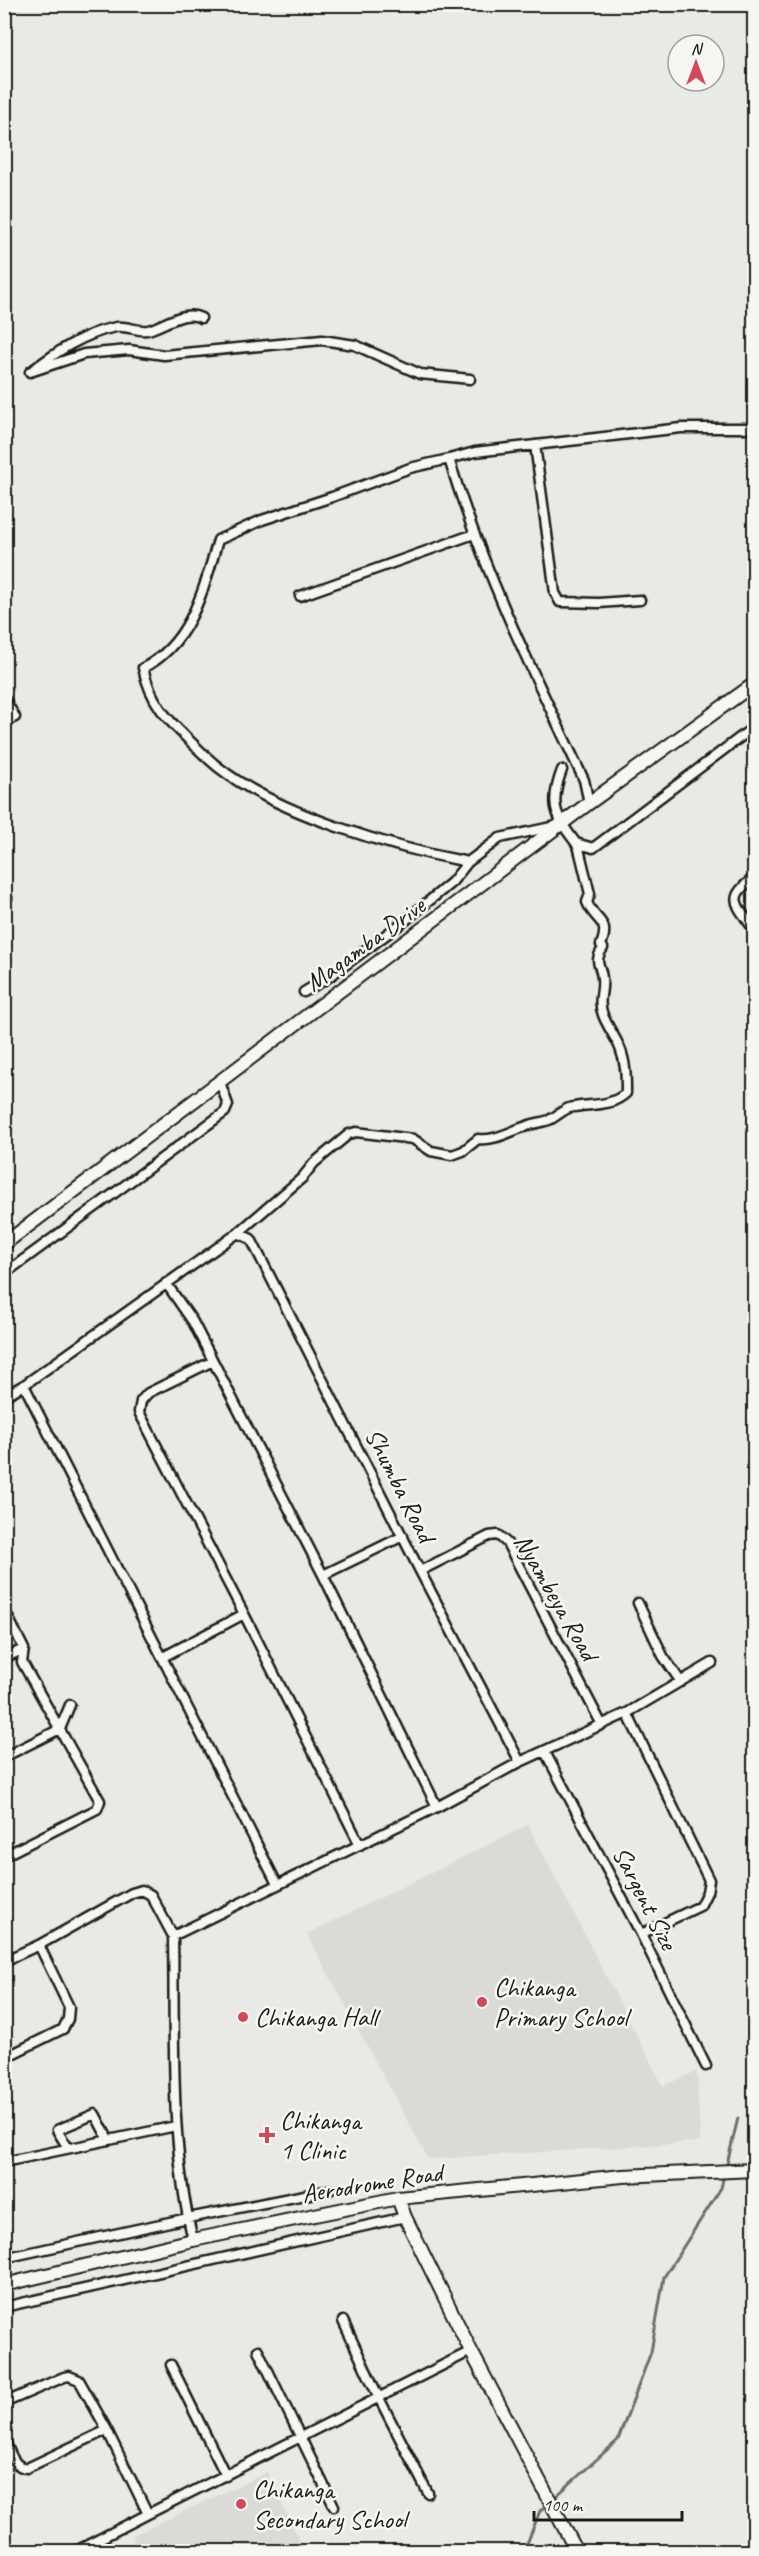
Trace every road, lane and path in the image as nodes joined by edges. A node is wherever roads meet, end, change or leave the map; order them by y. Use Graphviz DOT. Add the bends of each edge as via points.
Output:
graph roads {
  1 [pos="201,318"];
  2 [pos="470,379"];
  3 [pos="754,428"];
  4 [pos="535,445"];
  5 [pos="449,459"];
  6 [pos="474,534"];
  7 [pos="300,596"];
  8 [pos="640,600"];
  9 [pos="754,684"];
  10 [pos="4,698"];
  11 [pos="4,722"];
  12 [pos="754,727"];
  13 [pos="562,770"];
  14 [pos="589,803"];
  15 [pos="561,824"];
  16 [pos="576,843"];
  17 [pos="468,862"];
  18 [pos="754,878"];
  19 [pos="754,930"];
  20 [pos="303,992"];
  21 [pos="220,1082"];
  22 [pos="238,1233"];
  23 [pos="4,1244"];
  24 [pos="4,1274"];
  25 [pos="166,1283"];
  26 [pos="212,1362"];
  27 [pos="24,1385"];
  28 [pos="6,1393"];
  29 [pos="403,1536"];
  30 [pos="420,1571"];
  31 [pos="323,1575"];
  32 [pos="638,1603"];
  33 [pos="4,1609"];
  34 [pos="244,1614"];
  35 [pos="24,1649"];
  36 [pos="163,1657"];
  37 [pos="4,1658"];
  38 [pos="712,1663"];
  39 [pos="681,1682"];
  40 [pos="70,1705"];
  41 [pos="627,1713"];
  42 [pos="601,1723"];
  43 [pos="60,1729"];
  44 [pos="545,1752"];
  45 [pos="4,1757"];
  46 [pos="520,1762"];
  47 [pos="437,1807"];
  48 [pos="360,1845"];
  49 [pos="4,1856"];
  50 [pos="277,1884"];
  51 [pos="641,1934"];
  52 [pos="173,1936"];
  53 [pos="39,1945"];
  54 [pos="4,1961"];
  55 [pos="4,2058"];
  56 [pos="706,2066"];
  57 [pos="176,2126"];
  58 [pos="108,2139"];
  59 [pos="68,2148"];
  60 [pos="4,2162"];
  61 [pos="754,2170"];
  62 [pos="330,2190"];
  63 [pos="398,2198"];
  64 [pos="405,2217"];
  65 [pos="188,2218"];
  66 [pos="193,2240"];
  67 [pos="4,2258"];
  68 [pos="4,2285"];
  69 [pos="4,2307"];
  70 [pos="343,2321"];
  71 [pos="258,2350"];
  72 [pos="471,2350"];
  73 [pos="171,2365"];
  74 [pos="378,2396"];
  75 [pos="4,2403"];
  76 [pos="107,2430"];
  77 [pos="4,2438"];
  78 [pos="302,2438"];
  79 [pos="226,2476"];
  80 [pos="428,2493"];
  81 [pos="334,2506"];
  82 [pos="148,2514"];
  83 [pos="74,2552"];
  84 [pos="577,2552"];
  1 -- 2 [label="street" via="182,316 147,330 117,326 53,354 30,372 84,354 129,350 164,355 322,340 355,345 420,374"];
  3 -- 4 [label="street" via="681,428"];
  4 -- 5 [label="street"];
  4 -- 8 [label="street" via="555,593 560,602"];
  5 -- 6 [label="street"];
  5 -- 17 [label="street" via="410,468 262,520 218,540 201,599 179,637 157,661 142,668 147,688 163,716 219,768 277,803 419,853"];
  6 -- 7 [label="street"];
  6 -- 14 [label="street" via="519,645 584,780"];
  9 -- 14 [label="street, Magamba Drive"];
  10 -- 11 [label="street" via="15,717"];
  12 -- 16 [label="street" via="593,848"];
  13 -- 15 [label="street" via="554,799 555,814"];
  14 -- 15 [label="street, Magamba Drive"];
  15 -- 16 [label="street"];
  15 -- 17 [label="street" via="500,838"];
  15 -- 21 [label="street, Magamba Drive"];
  16 -- 22 [label="street" via="590,894 587,902 606,932 598,955 600,1001 602,1014 621,1051 627,1074 626,1093 609,1104 567,1109 534,1126 488,1140 478,1139 453,1155 431,1151 413,1139 356,1132 332,1146 302,1178"];
  17 -- 20 [label="street" via="453,882 326,979"];
  18 -- 19 [label="street" via="738,890 736,897"];
  21 -- 23 [label="street, Magamba Drive"];
  21 -- 24 [label="street" via="228,1105 225,1112"];
  22 -- 25 [label="street"];
  22 -- 29 [label="street, Shumba Road" via="251,1239"];
  25 -- 26 [label="street" via="193,1322"];
  25 -- 27 [label="street"];
  26 -- 31 [label="street"];
  26 -- 34 [label="street" via="148,1393 139,1412"];
  27 -- 28 [label="street"];
  27 -- 36 [label="street"];
  29 -- 30 [label="street, Shumba Road"];
  29 -- 31 [label="street"];
  30 -- 42 [label="street, Nyambeya Road" via="498,1535 507,1543"];
  30 -- 46 [label="street, Shumba Road"];
  31 -- 47 [label="street"];
  32 -- 39 [label="street" via="663,1656"];
  33 -- 35 [label="street"];
  34 -- 36 [label="street"];
  34 -- 48 [label="street"];
  35 -- 37 [label="street"];
  35 -- 43 [label="street" via="22,1662"];
  36 -- 50 [label="street"];
  38 -- 39 [label="street"];
  39 -- 41 [label="street"];
  40 -- 43 [label="street"];
  41 -- 42 [label="street"];
  41 -- 51 [label="street" via="710,1880 700,1906"];
  42 -- 44 [label="street"];
  43 -- 45 [label="street"];
  43 -- 49 [label="street" via="97,1793 99,1805"];
  44 -- 46 [label="street"];
  44 -- 51 [label="street, Sargent Size"];
  46 -- 47 [label="street"];
  47 -- 48 [label="street"];
  48 -- 50 [label="street"];
  50 -- 52 [label="street"];
  51 -- 56 [label="street, Sargent Size"];
  52 -- 53 [label="street" via="151,1895 142,1890"];
  52 -- 57 [label="street"];
  53 -- 54 [label="street"];
  53 -- 55 [label="street" via="69,2007 68,2019 63,2028"];
  57 -- 58 [label="street"];
  57 -- 65 [label="street"];
  58 -- 59 [label="street"];
  58 -- 59 [label="street" via="95,2114 57,2130"];
  59 -- 60 [label="street"];
  61 -- 63 [label="street, Aerodrome Road" via="611,2177"];
  62 -- 65 [label="street"];
  63 -- 64 [label="street"];
  63 -- 66 [label="street, Aerodrome Road"];
  64 -- 69 [label="street"];
  64 -- 72 [label="street"];
  65 -- 66 [label="street"];
  65 -- 67 [label="street"];
  66 -- 68 [label="street, Aerodrome Road"];
  70 -- 74 [label="street"];
  71 -- 78 [label="street"];
  72 -- 74 [label="street"];
  72 -- 84 [label="street"];
  73 -- 79 [label="street"];
  74 -- 78 [label="street"];
  74 -- 80 [label="street"];
  75 -- 76 [label="street" via="69,2376 79,2380"];
  76 -- 77 [label="street" via="27,2468 16,2464"];
  76 -- 82 [label="street"];
  78 -- 79 [label="street"];
  78 -- 81 [label="street"];
  79 -- 82 [label="street"];
  82 -- 83 [label="street"];
}
